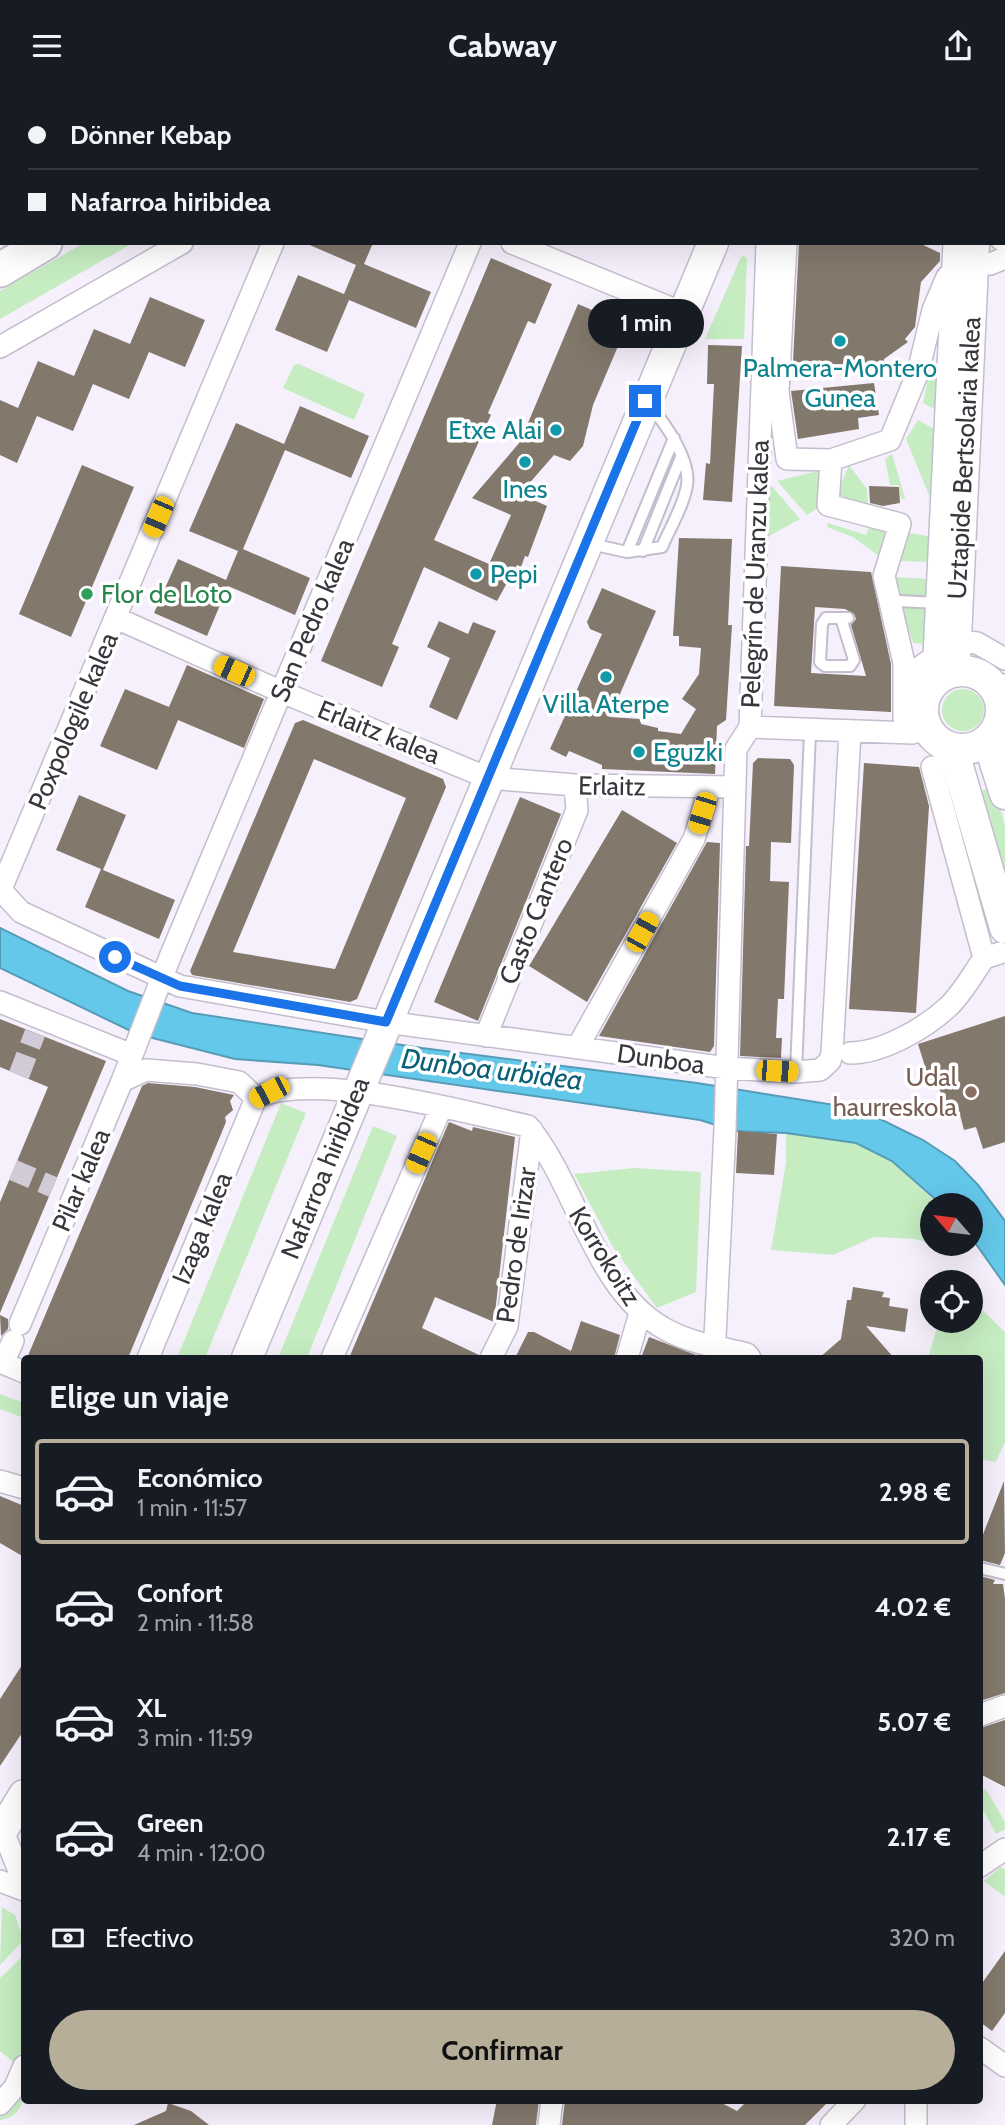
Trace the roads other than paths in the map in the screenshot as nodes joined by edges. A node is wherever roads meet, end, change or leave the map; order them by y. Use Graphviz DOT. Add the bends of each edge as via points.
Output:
graph roads {
  1 [pos="43,245"];
  2 [pos="178,245"];
  3 [pos="272,245"];
  4 [pos="469,245"];
  5 [pos="517,245"];
  6 [pos="712,245"];
  7 [pos="767,245"];
  8 [pos="786,245"];
  9 [pos="1005,258"];
  10 [pos="969,268"];
  11 [pos="0,270"];
  12 [pos="682,313"];
  13 [pos="0,347"];
  14 [pos="645,401"];
  15 [pos="674,438"];
  16 [pos="831,460"];
  17 [pos="587,543"];
  18 [pos="627,552"];
  19 [pos="937,603"];
  20 [pos="881,607"];
  21 [pos="116,618"];
  22 [pos="844,618"];
  23 [pos="946,640"];
  24 [pos="950,673"];
  25 [pos="1000,676"];
  26 [pos="904,691"];
  27 [pos="282,692"];
  28 [pos="750,727"];
  29 [pos="810,732"];
  30 [pos="850,732"];
  31 [pos="991,737"];
  32 [pos="927,740"];
  33 [pos="488,778"];
  34 [pos="575,785"];
  35 [pos="710,787"];
  36 [pos="735,787"];
  37 [pos="1005,794"];
  38 [pos="1,889"];
  39 [pos="997,946"];
  40 [pos="158,988"];
  41 [pos="0,1002"];
  42 [pos="386,1022"];
  43 [pos="486,1036"];
  44 [pos="136,1046"];
  45 [pos="576,1048"];
  46 [pos="850,1053"];
  47 [pos="796,1072"];
  48 [pos="727,1076"];
  49 [pos="122,1081"];
  50 [pos="355,1092"];
  51 [pos="256,1098"];
  52 [pos="441,1108"];
  53 [pos="532,1130"];
  54 [pos="640,1313"];
  55 [pos="714,1352"];
  56 [pos="149,1355"];
  57 [pos="248,1355"];
  58 [pos="333,1355"];
  59 [pos="492,1355"];
  60 [pos="628,1355"];
  61 [pos="732,1355"];
  62 [pos="2,1363"];
  63 [pos="21,1371"];
  64 [pos="0,1481"];
  65 [pos="21,1487"];
  66 [pos="983,1569"];
  67 [pos="1005,1574"];
  68 [pos="1005,1706"];
  69 [pos="983,1714"];
  70 [pos="21,1799"];
  71 [pos="1,1829"];
  72 [pos="1005,1849"];
  73 [pos="983,1864"];
  74 [pos="21,1876"];
  75 [pos="0,1881"];
  76 [pos="21,1889"];
  77 [pos="983,2050"];
  78 [pos="1005,2066"];
  79 [pos="21,2073"];
  80 [pos="0,2104"];
  81 [pos="552,2104"];
  82 [pos="851,2104"];
  83 [pos="916,2104"];
  84 [pos="549,2125"];
  85 [pos="831,2125"];
  86 [pos="916,2125"];
  1 -- 11 [label="main road"];
  2 -- 13 [label="street"];
  3 -- 21 [label="street, Poxpologile kalea"];
  4 -- 27 [label="street, San Pedro kalea"];
  5 -- 12 [label="street"];
  6 -- 12 [label="main road, Nafarroa hiribidea"];
  7 -- 28 [label="street, Pelegrín de Uranzu kalea"];
  8 -- 16 [label="street" via="778,392 787,459"];
  9 -- 10 [label="street"];
  10 -- 16 [label="street" via="933,310 918,372 890,440"];
  10 -- 19 [label="street"];
  10 -- 23 [label="main road, Uztapide Bertsolaria kalea" via="973,407"];
  12 -- 14 [label="main road, Nafarroa hiribidea"];
  14 -- 15 [label="lane"];
  14 -- 17 [label="main road, Nafarroa hiribidea"];
  15 -- 18 [label="lane"];
  15 -- 18 [label="lane" via="681,457 643,551"];
  16 -- 26 [label="street" via="828,505 900,524 884,576 904,663"];
  17 -- 18 [label="lane"];
  17 -- 33 [label="main road, Nafarroa hiribidea"];
  19 -- 20 [label="lane" via="899,601"];
  19 -- 23 [label="street"];
  21 -- 27 [label="street, Erlaitz kalea"];
  21 -- 38 [label="street, Poxpologile kalea"];
  22 -- 22 [label="lane" via="826,618 822,625 820,662 825,666 850,666 853,660"];
  23 -- 24 [label="main road, Uztapide Bertsolaria kalea" via="955,661"];
  23 -- 25 [label="street" via="977,643"];
  23 -- 26 [label="street" via="934,657 912,673"];
  24 -- 25 [label="main road"];
  24 -- 32 [label="main road" via="926,695"];
  25 -- 31 [label="main road" via="1001,705"];
  26 -- 32 [label="street"];
  27 -- 33 [label="street, Erlaitz kalea"];
  27 -- 40 [label="street, San Pedro kalea"];
  28 -- 29 [label="street"];
  28 -- 36 [label="street, Pelegrín de Uranzu kalea" via="736,749"];
  29 -- 30 [label="street"];
  29 -- 47 [label="lane"];
  30 -- 32 [label="street" via="912,733"];
  30 -- 47 [label="street, Dunboa" via="832,1053 820,1070"];
  31 -- 32 [label="main road" via="969,749"];
  31 -- 37 [label="main road"];
  32 -- 39 [label="main road" via="957,763"];
  33 -- 34 [label="street, Erlaitz"];
  33 -- 42 [label="main road, Nafarroa hiribidea"];
  34 -- 35 [label="street, Erlaitz"];
  34 -- 43 [label="street, Casto Cantero" via="577,810"];
  35 -- 36 [label="street, Erlaitz"];
  35 -- 45 [label="street" via="694,839"];
  36 -- 48 [label="street, Pelegrín de Uranzu kalea"];
  38 -- 40 [label="street, Dunboa" via="21,912"];
  39 -- 46 [label="street" via="949,1007 901,1038 864,1053"];
  40 -- 42 [label="street, Dunboa" via="180,986"];
  40 -- 44 [label="street, San Pedro kalea"];
  41 -- 44 [label="street" via="38,1026"];
  42 -- 43 [label="street, Dunboa"];
  42 -- 50 [label="main road, Nafarroa hiribidea"];
  43 -- 45 [label="street, Dunboa"];
  44 -- 49 [label="street, Pilar kalea"];
  45 -- 48 [label="street, Dunboa"];
  47 -- 48 [label="street, Dunboa"];
  48 -- 55 [label="street, Pelegrín de Uranzu kalea"];
  49 -- 51 [label="street" via="146,1070 197,1074 239,1082"];
  49 -- 62 [label="street, Pilar kalea"];
  50 -- 51 [label="street" via="290,1087"];
  50 -- 52 [label="street"];
  50 -- 57 [label="main road, Nafarroa hiribidea"];
  51 -- 56 [label="street, Izaga kalea"];
  52 -- 53 [label="street"];
  52 -- 58 [label="street"];
  53 -- 54 [label="street, Korrokoitz" via="610,1273"];
  53 -- 59 [label="street, Pedro de Irizar" via="507,1326"];
  54 -- 55 [label="street, Korrokoitz"];
  54 -- 60 [label="street"];
  55 -- 61 [label="street, Korrokoitz"];
  62 -- 63 [label="street"];
  64 -- 65 [label="street"];
  66 -- 67 [label="lane"];
  68 -- 69 [label="street"];
  70 -- 71 [label="main road"];
  71 -- 74 [label="street"];
  72 -- 73 [label="street"];
  75 -- 76 [label="street"];
  77 -- 78 [label="street"];
  79 -- 80 [label="street"];
  81 -- 84 [label="street"];
  82 -- 85 [label="street"];
  83 -- 86 [label="street"];
}
